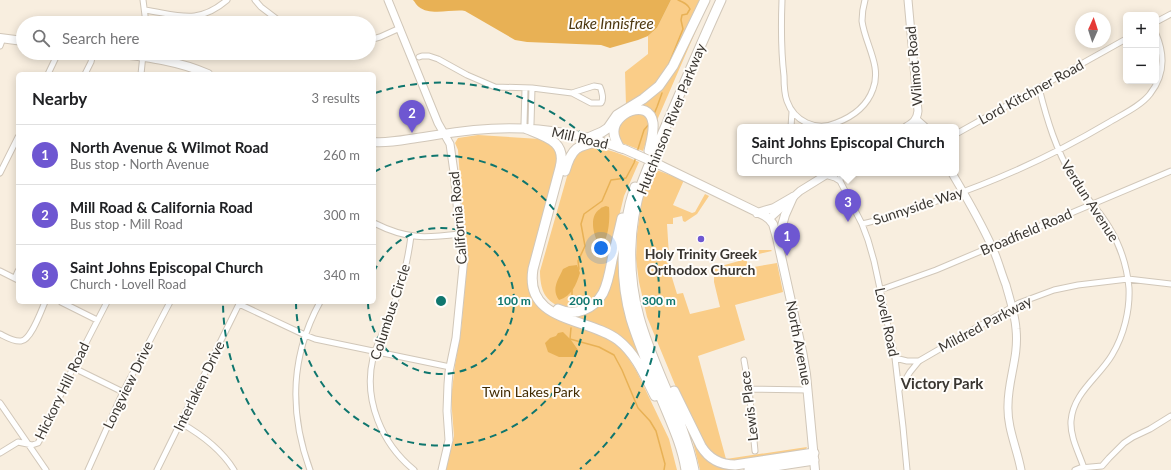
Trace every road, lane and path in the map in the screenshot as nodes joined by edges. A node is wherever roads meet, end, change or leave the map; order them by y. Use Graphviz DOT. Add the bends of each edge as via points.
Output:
graph roads {
  1 [pos="143,0"];
  2 [pos="227,0"];
  3 [pos="255,0"];
  4 [pos="388,0"];
  5 [pos="705,0"];
  6 [pos="714,0"];
  7 [pos="721,0"];
  8 [pos="782,0"];
  9 [pos="865,0"];
  10 [pos="908,0"];
  11 [pos="145,10"];
  12 [pos="1171,14"];
  13 [pos="145,16"];
  14 [pos="273,16"];
  15 [pos="1159,20"];
  16 [pos="400,28"];
  17 [pos="376,38"];
  18 [pos="1,41"];
  19 [pos="16,41"];
  20 [pos="1123,41"];
  21 [pos="1159,41"];
  22 [pos="419,57"];
  23 [pos="55,60"];
  24 [pos="91,60"];
  25 [pos="142,60"];
  26 [pos="162,60"];
  27 [pos="49,72"];
  28 [pos="86,72"];
  29 [pos="141,72"];
  30 [pos="202,72"];
  31 [pos="524,88"];
  32 [pos="532,88"];
  33 [pos="1038,88"];
  34 [pos="572,93"];
  35 [pos="524,107"];
  36 [pos="531,107"];
  37 [pos="792,112"];
  38 [pos="916,119"];
  39 [pos="791,124"];
  40 [pos="810,124"];
  41 [pos="834,124"];
  42 [pos="910,124"];
  43 [pos="922,124"];
  44 [pos="527,129"];
  45 [pos="959,132"];
  46 [pos="444,134"];
  47 [pos="588,138"];
  48 [pos="16,141"];
  49 [pos="600,141"];
  50 [pos="376,142"];
  51 [pos="622,148"];
  52 [pos="649,151"];
  53 [pos="1058,151"];
  54 [pos="1171,171"];
  55 [pos="0,173"];
  56 [pos="824,176"];
  57 [pos="831,176"];
  58 [pos="841,176"];
  59 [pos="954,176"];
  60 [pos="638,178"];
  61 [pos="840,182"];
  62 [pos="963,192"];
  63 [pos="794,197"];
  64 [pos="1091,204"];
  65 [pos="758,213"];
  66 [pos="769,220"];
  67 [pos="376,224"];
  68 [pos="862,224"];
  69 [pos="461,234"];
  70 [pos="412,236"];
  71 [pos="778,241"];
  72 [pos="991,247"];
  73 [pos="0,271"];
  74 [pos="16,279"];
  75 [pos="1128,280"];
  76 [pos="1171,284"];
  77 [pos="880,290"];
  78 [pos="44,304"];
  79 [pos="66,304"];
  80 [pos="106,304"];
  81 [pos="169,304"];
  82 [pos="239,304"];
  83 [pos="241,304"];
  84 [pos="319,304"];
  85 [pos="1013,307"];
  86 [pos="98,320"];
  87 [pos="0,334"];
  88 [pos="305,335"];
  89 [pos="375,351"];
  90 [pos="653,356"];
  91 [pos="895,358"];
  92 [pos="744,360"];
  93 [pos="919,361"];
  94 [pos="450,367"];
  95 [pos="74,368"];
  96 [pos="749,389"];
  97 [pos="808,390"];
  98 [pos="899,390"];
  99 [pos="123,392"];
  100 [pos="0,403"];
  101 [pos="1171,416"];
  102 [pos="180,423"];
  103 [pos="28,443"];
  104 [pos="755,452"];
  105 [pos="0,453"];
  106 [pos="814,456"];
  107 [pos="683,457"];
  108 [pos="1084,468"];
  109 [pos="1102,468"];
  110 [pos="46,470"];
  111 [pos="88,470"];
  112 [pos="157,470"];
  113 [pos="234,470"];
  114 [pos="310,470"];
  115 [pos="414,470"];
  116 [pos="442,470"];
  117 [pos="686,470"];
  118 [pos="694,470"];
  119 [pos="748,470"];
  120 [pos="815,470"];
  121 [pos="907,470"];
  122 [pos="1021,470"];
  123 [pos="1075,470"];
  1 -- 11 [label="street"];
  2 -- 11 [label="street" via="215,10 197,16"];
  3 -- 14 [label="street"];
  4 -- 16 [label="street, California Road"];
  5 -- 47 [label="highway" via="677,60 662,82 618,115 605,130"];
  6 -- 52 [label="highway, Hutchinson River Parkway"];
  7 -- 90 [label="highway, Hutchinson River Parkway" via="647,172 634,216 630,252 633,288 639,317"];
  8 -- 37 [label="street" via="781,46 787,100"];
  9 -- 41 [label="street" via="862,20 876,82 868,100 860,109"];
  10 -- 38 [label="street, Wilmot Road" via="918,108"];
  11 -- 13 [label="street"];
  12 -- 15 [label="street"];
  16 -- 17 [label="street"];
  16 -- 46 [label="street, California Road"];
  18 -- 19 [label="main road"];
  20 -- 33 [label="street, Lord Kitchner Road"];
  21 -- 53 [label="street, Sunnyside Way" via="1162,62 1159,78 1149,95 1137,105"];
  22 -- 31 [label="street" via="438,59 495,87"];
  23 -- 27 [label="street"];
  24 -- 28 [label="street"];
  25 -- 29 [label="street"];
  26 -- 30 [label="main road"];
  31 -- 32 [label="street"];
  31 -- 35 [label="street"];
  32 -- 34 [label="street"];
  32 -- 36 [label="street"];
  33 -- 45 [label="street, Lord Kitchner Road"];
  33 -- 53 [label="street, Verdun Avenue"];
  34 -- 34 [label="street" via="591,103 602,102 601,89 598,86"];
  35 -- 36 [label="street"];
  35 -- 44 [label="street" via="524,124"];
  36 -- 44 [label="street" via="531,124"];
  37 -- 39 [label="street"];
  37 -- 40 [label="street"];
  38 -- 42 [label="street, Wilmot Road"];
  38 -- 43 [label="street"];
  44 -- 46 [label="main road, Mill Road" via="497,128"];
  44 -- 47 [label="main road, Mill Road"];
  44 -- 107 [label="highway" via="554,141 559,147 562,159 533,269 532,282 536,296 551,312 604,332 628,349 644,374"];
  46 -- 50 [label="main road, Mill Road"];
  46 -- 69 [label="street, California Road" via="450,144"];
  47 -- 49 [label="main road, Mill Road"];
  48 -- 55 [label="street"];
  49 -- 51 [label="main road, Mill Road"];
  49 -- 60 [label="highway" via="577,148 566,168 537,274 541,294 553,307 566,312 578,312 592,306 599,299 605,289 625,206"];
  51 -- 52 [label="highway" via="614,135 616,124 626,113 639,109 647,112 653,122"];
  51 -- 65 [label="main road, Mill Road, bridge"];
  52 -- 60 [label="highway, Hutchinson River Parkway"];
  53 -- 62 [label="street, Sunnyside Way"];
  53 -- 64 [label="street, Verdun Avenue"];
  54 -- 64 [label="street, Broadfield Road"];
  56 -- 63 [label="street"];
  57 -- 61 [label="street"];
  58 -- 61 [label="street"];
  59 -- 62 [label="street"];
  60 -- 107 [label="highway, Hutchinson River Parkway" via="625,234 623,260 626,291 636,334"];
  61 -- 68 [label="street, Lovell Road"];
  62 -- 68 [label="street, Sunnyside Way"];
  62 -- 72 [label="street"];
  63 -- 65 [label="main road"];
  63 -- 66 [label="street"];
  63 -- 71 [label="main road" via="785,215"];
  64 -- 72 [label="street, Broadfield Road"];
  64 -- 75 [label="street, Verdun Avenue" via="1117,242"];
  65 -- 66 [label="main road, Mill Road"];
  66 -- 71 [label="main road, North Avenue" via="774,226"];
  67 -- 70 [label="street"];
  68 -- 77 [label="street, Lovell Road"];
  69 -- 70 [label="street" via="427,238"];
  69 -- 94 [label="street, California Road" via="464,257 456,338"];
  70 -- 89 [label="street, Columbus Circle" via="399,291"];
  71 -- 97 [label="main road, North Avenue"];
  72 -- 77 [label="street, Broadfield Road"];
  72 -- 85 [label="street"];
  73 -- 74 [label="street"];
  75 -- 76 [label="street, Mildred Parkway"];
  75 -- 85 [label="street, Mildred Parkway" via="1067,287"];
  75 -- 108 [label="street, Verdun Avenue" via="1127,312 1118,342 1112,356 1080,396 1071,421 1073,438"];
  77 -- 91 [label="street, Lovell Road"];
  78 -- 87 [label="street" via="24,340 17,341"];
  79 -- 86 [label="street"];
  80 -- 86 [label="street, Hickory Hill Road"];
  81 -- 99 [label="street, Longview Drive"];
  82 -- 102 [label="street, Interlaken Drive"];
  83 -- 88 [label="street"];
  84 -- 88 [label="street"];
  85 -- 93 [label="street, Mildred Parkway"];
  85 -- 122 [label="street" via="1017,340 1008,412 1010,431"];
  86 -- 95 [label="street, Hickory Hill Road"];
  88 -- 89 [label="street"];
  88 -- 114 [label="street" via="296,375 296,406 301,440"];
  89 -- 94 [label="street"];
  89 -- 115 [label="street, Columbus Circle" via="370,382 373,407 390,444"];
  90 -- 106 [label="highway" via="701,446 714,460 726,465 735,465"];
  90 -- 118 [label="highway, Hutchinson River Parkway" via="686,438"];
  91 -- 93 [label="street"];
  91 -- 98 [label="street, Lovell Road"];
  92 -- 96 [label="street, Lewis Place"];
  93 -- 98 [label="street, Mildred Parkway"];
  94 -- 116 [label="street, California Road" via="447,394 449,440"];
  95 -- 99 [label="street"];
  95 -- 103 [label="street, Hickory Hill Road" via="42,436 36,444"];
  96 -- 97 [label="street"];
  96 -- 104 [label="street, Lewis Place"];
  97 -- 106 [label="main road, North Avenue"];
  98 -- 121 [label="street, Lovell Road"];
  99 -- 111 [label="street, Longview Drive"];
  100 -- 103 [label="street"];
  101 -- 109 [label="street" via="1124,443 1108,458"];
  102 -- 112 [label="street, Interlaken Drive"];
  102 -- 113 [label="street" via="215,447"];
  103 -- 105 [label="street, Hickory Hill Road" via="16,442"];
  103 -- 110 [label="street"];
  106 -- 119 [label="highway"];
  106 -- 120 [label="main road, North Avenue"];
  107 -- 117 [label="highway, Hutchinson River Parkway"];
  108 -- 109 [label="street"];
  108 -- 123 [label="street"];
}
